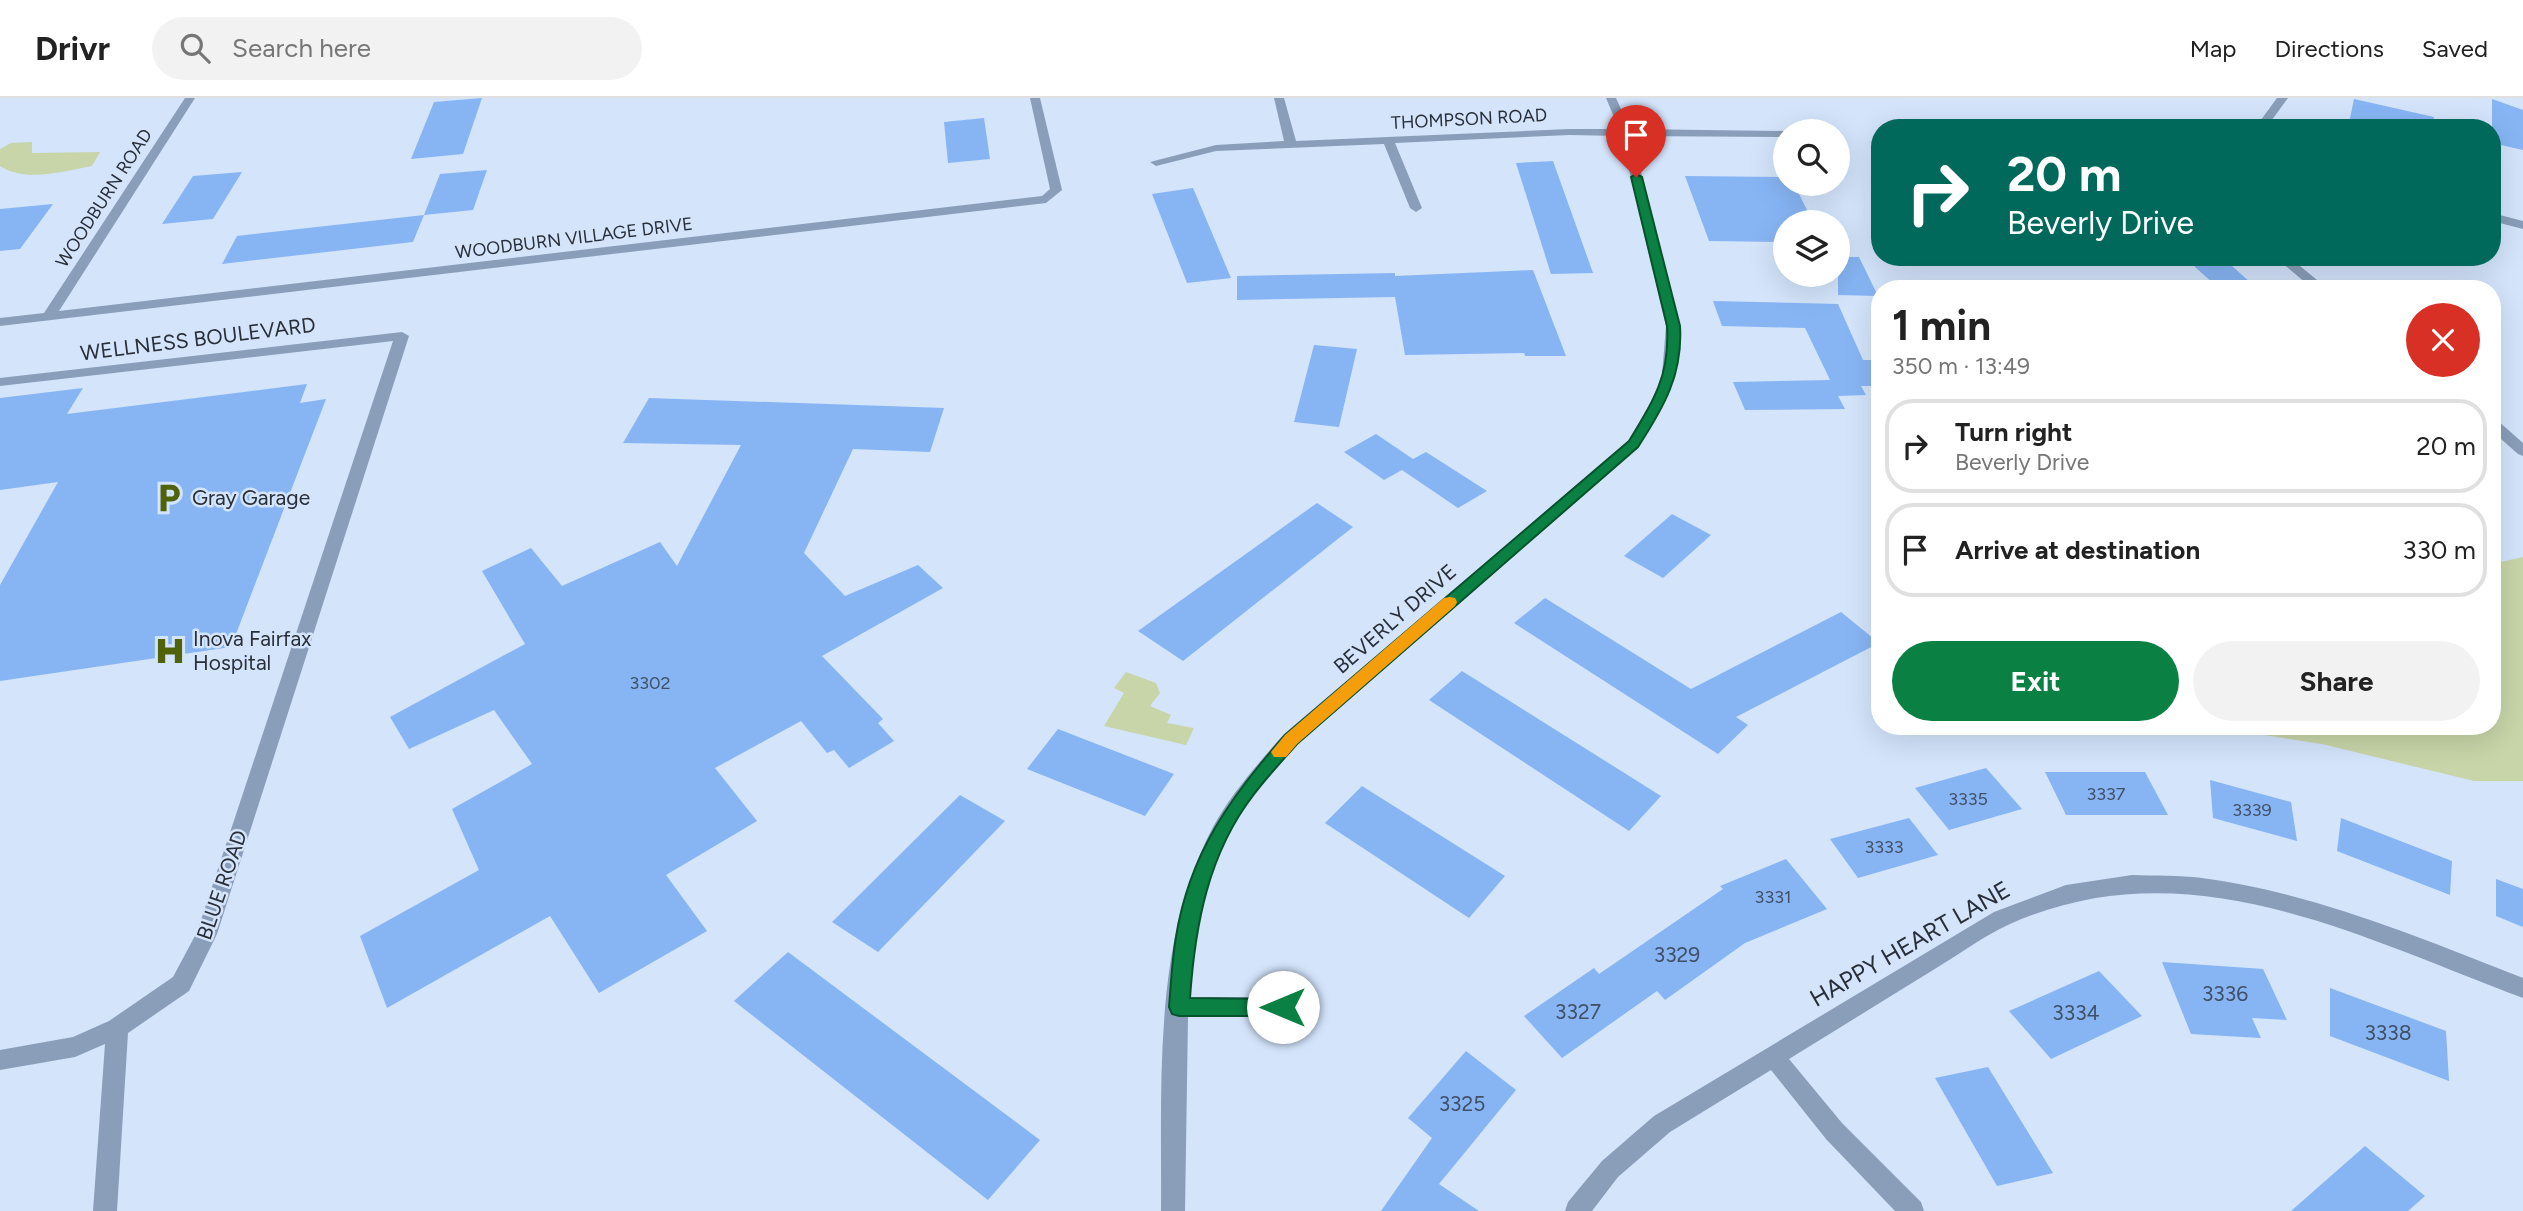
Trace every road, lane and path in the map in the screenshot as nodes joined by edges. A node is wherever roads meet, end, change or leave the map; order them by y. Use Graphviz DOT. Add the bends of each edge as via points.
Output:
graph roads {
  1 [pos="190,98"];
  2 [pos="1035,98"];
  3 [pos="1279,98"];
  4 [pos="1611,98"];
  5 [pos="2283,98"];
  6 [pos="2267,119"];
  7 [pos="1625,131"];
  8 [pos="1773,134"];
  9 [pos="1388,141"];
  10 [pos="1291,145"];
  11 [pos="1156,162"];
  12 [pos="1416,208"];
  13 [pos="2501,219"];
  14 [pos="2523,225"];
  15 [pos="2293,266"];
  16 [pos="2310,280"];
  17 [pos="48,317"];
  18 [pos="0,322"];
  19 [pos="402,336"];
  20 [pos="0,382"];
  21 [pos="2501,433"];
  22 [pos="2523,451"];
  23 [pos="2523,988"];
  24 [pos="1179,1007"];
  25 [pos="1283,1007"];
  26 [pos="117,1028"];
  27 [pos="1773,1056"];
  28 [pos="0,1060"];
  29 [pos="105,1211"];
  30 [pos="1173,1211"];
  31 [pos="1577,1211"];
  32 [pos="1912,1211"];
  1 -- 17 [label="street, WOODBURN ROAD"];
  2 -- 17 [label="street, WOODBURN VILLAGE DRIVE" via="1056,190 1037,201"];
  3 -- 10 [label="street"];
  4 -- 7 [label="street, BEVERLY DRIVE"];
  5 -- 6 [label="street"];
  7 -- 8 [label="street, THOMPSON ROAD"];
  7 -- 9 [label="street, THOMPSON ROAD"];
  7 -- 24 [label="street, BEVERLY DRIVE" via="1673,326 1672,371 1662,398 1634,444 1291,739 1247,790 1220,833 1199,882 1185,936"];
  9 -- 10 [label="street, THOMPSON ROAD"];
  9 -- 12 [label="street"];
  10 -- 11 [label="street, THOMPSON ROAD" via="1206,150"];
  13 -- 14 [label="street"];
  15 -- 16 [label="street"];
  17 -- 18 [label="street, WOODBURN VILLAGE DRIVE"];
  19 -- 20 [label="street, WELLNESS BOULEVARD"];
  19 -- 26 [label="street, BLUE ROAD" via="207,934 181,984"];
  21 -- 22 [label="street"];
  23 -- 27 [label="street, HAPPY HEART LANE" via="2300,905 2189,884 2128,883 2074,891 2001,918"];
  24 -- 25 [label="street"];
  24 -- 30 [label="street, BEVERLY DRIVE"];
  26 -- 28 [label="street, BLUE ROAD" via="75,1047"];
  26 -- 29 [label="street"];
  27 -- 31 [label="street, HAPPY HEART LANE" via="1662,1124 1611,1170"];
  27 -- 32 [label="street" via="1834,1131"];
}
